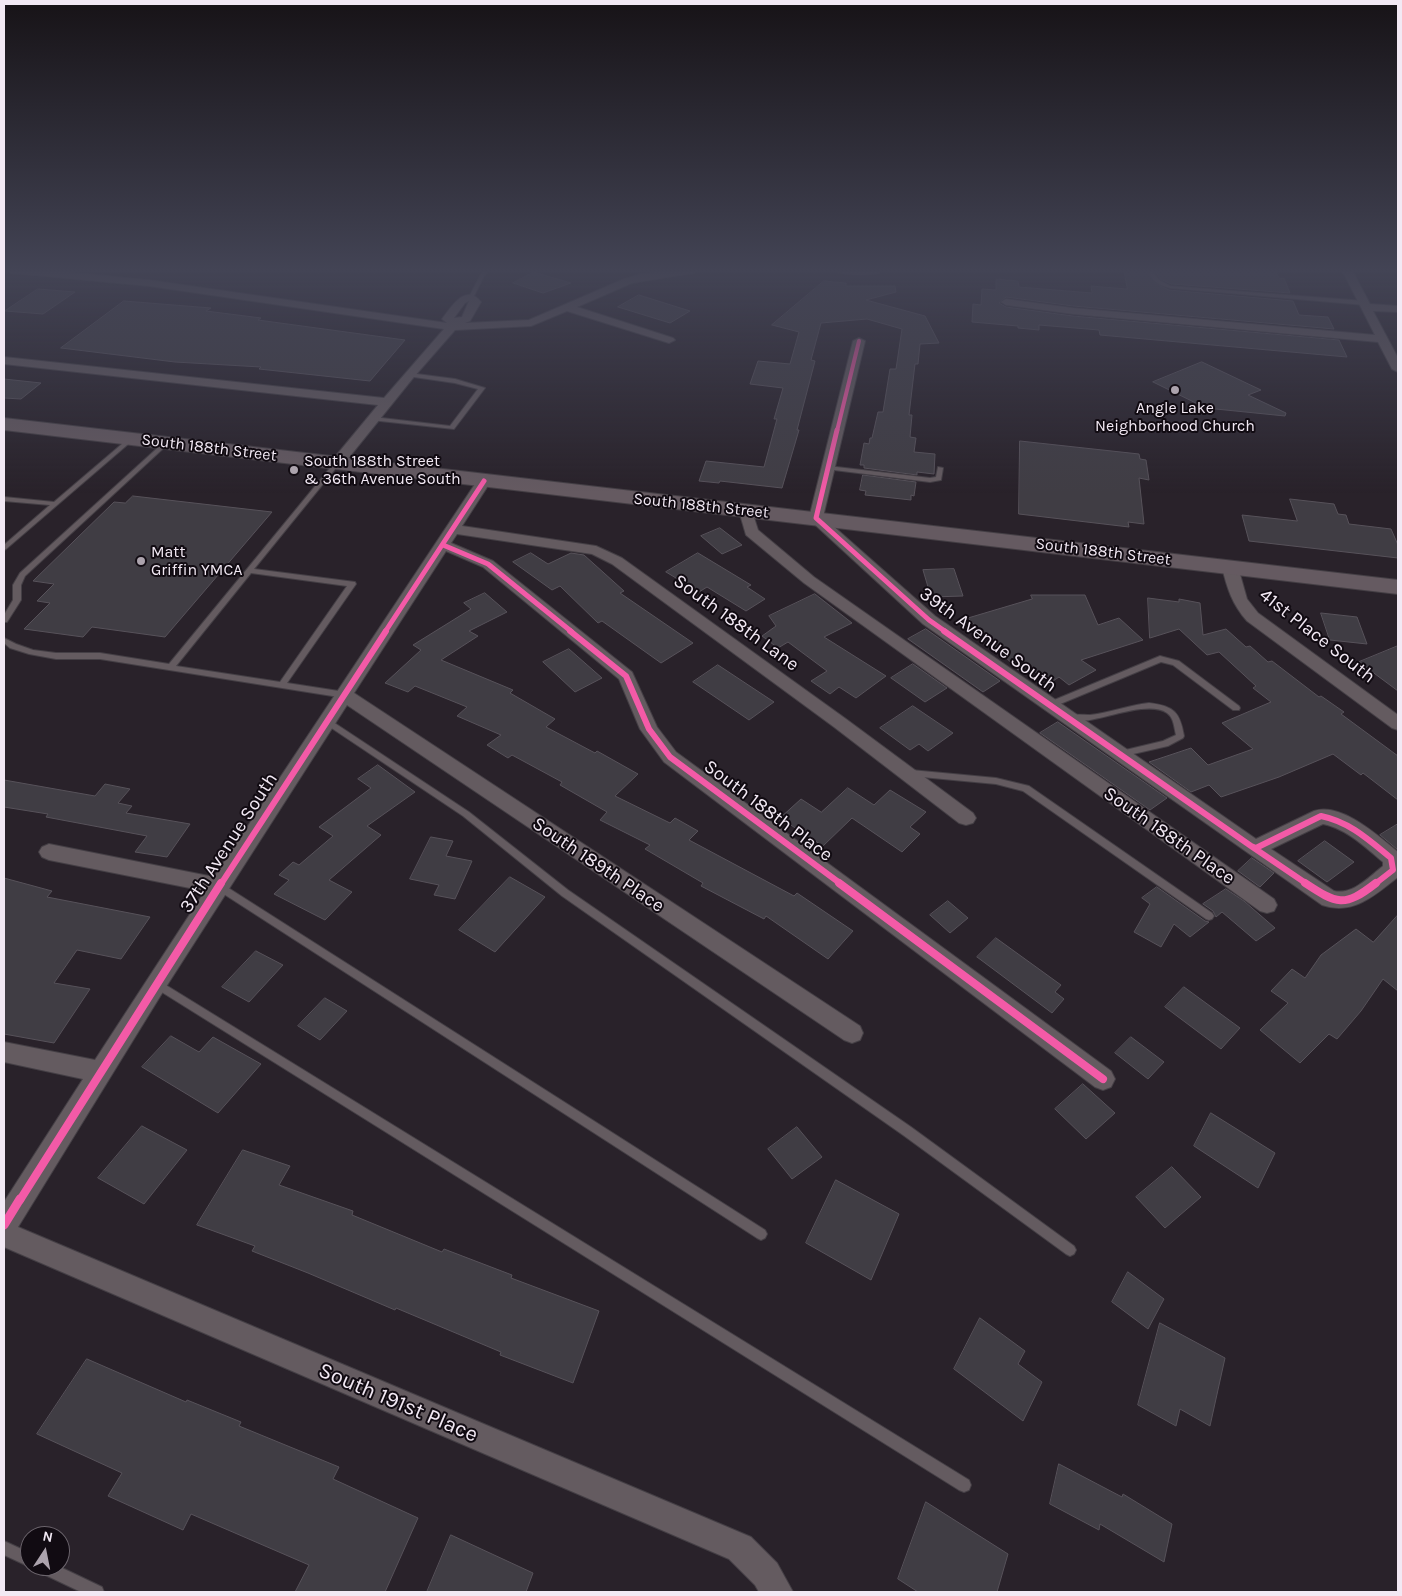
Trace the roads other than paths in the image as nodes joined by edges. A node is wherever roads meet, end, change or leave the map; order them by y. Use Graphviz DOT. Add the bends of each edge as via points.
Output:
graph roads {
  1 [pos="436,344"];
  2 [pos="858,344"];
  3 [pos="1387,344"];
  4 [pos="4,360"];
  5 [pos="1398,368"];
  6 [pos="409,375"];
  7 [pos="387,402"];
  8 [pos="373,419"];
  9 [pos="4,424"];
  10 [pos="131,439"];
  11 [pos="166,443"];
  12 [pos="337,464"];
  13 [pos="828,468"];
  14 [pos="940,468"];
  15 [pos="484,481"];
  16 [pos="4,499"];
  17 [pos="56,504"];
  18 [pos="746,511"];
  19 [pos="816,518"];
  20 [pos="454,529"];
  21 [pos="443,545"];
  22 [pos="4,548"];
  23 [pos="1230,567"];
  24 [pos="250,570"];
  25 [pos="1398,587"];
  26 [pos="4,620"];
  27 [pos="4,640"];
  28 [pos="170,668"];
  29 [pos="282,685"];
  30 [pos="345,696"];
  31 [pos="1050,705"];
  32 [pos="1236,708"];
  33 [pos="1069,718"];
  34 [pos="327,721"];
  35 [pos="1398,724"];
  36 [pos="1120,754"];
  37 [pos="906,773"];
  38 [pos="966,818"];
  39 [pos="1251,846"];
  40 [pos="49,852"];
  41 [pos="219,886"];
  42 [pos="1266,905"];
  43 [pos="1209,916"];
  44 [pos="156,983"];
  45 [pos="852,1033"];
  46 [pos="4,1052"];
  47 [pos="101,1072"];
  48 [pos="1103,1079"];
  49 [pos="4,1225"];
  50 [pos="4,1234"];
  51 [pos="761,1234"];
  52 [pos="1070,1250"];
  53 [pos="964,1485"];
  54 [pos="4,1548"];
  55 [pos="20,1555"];
  56 [pos="63,1576"];
  57 [pos="97,1592"];
  58 [pos="777,1592"];
  1 -- 6 [label="street"];
  2 -- 13 [label="street"];
  3 -- 5 [label="street"];
  4 -- 7 [label="street"];
  6 -- 7 [label="street"];
  6 -- 8 [label="lane" via="482,388 452,428"];
  7 -- 8 [label="street"];
  8 -- 12 [label="street"];
  9 -- 10 [label="main road, South 188th Street"];
  10 -- 11 [label="main road, South 188th Street"];
  10 -- 17 [label="lane"];
  11 -- 12 [label="main road, South 188th Street"];
  11 -- 26 [label="lane" via="22,575 17,585 17,600"];
  12 -- 15 [label="main road, South 188th Street"];
  12 -- 24 [label="lane"];
  13 -- 14 [label="lane" via="930,480 939,479"];
  13 -- 19 [label="street"];
  15 -- 18 [label="main road, South 188th Street"];
  15 -- 20 [label="street, 37th Avenue South"];
  16 -- 17 [label="lane"];
  17 -- 22 [label="lane"];
  18 -- 19 [label="main road, South 188th Street"];
  18 -- 42 [label="street, South 188th Place" via="751,532 809,580"];
  19 -- 23 [label="main road, South 188th Street"];
  19 -- 31 [label="street, 39th Avenue South" via="929,620"];
  20 -- 21 [label="street, 37th Avenue South"];
  20 -- 37 [label="street, South 188th Lane" via="596,550 610,557"];
  21 -- 30 [label="street, 37th Avenue South"];
  21 -- 48 [label="street, South 188th Place" via="488,564 626,676 649,729 670,756"];
  23 -- 25 [label="main road, South 188th Street"];
  23 -- 35 [label="street, 41st Place South" via="1237,598 1244,610"];
  24 -- 28 [label="lane"];
  24 -- 29 [label="lane" via="352,584"];
  27 -- 28 [label="lane" via="32,652 56,656 100,656"];
  28 -- 29 [label="lane"];
  29 -- 30 [label="lane"];
  30 -- 34 [label="street, 37th Avenue South"];
  30 -- 45 [label="street, South 189th Place"];
  31 -- 32 [label="lane" via="1160,659 1176,663"];
  31 -- 33 [label="street, 39th Avenue South"];
  33 -- 36 [label="street, 39th Avenue South"];
  33 -- 36 [label="lane" via="1099,716 1144,705 1163,708 1174,714 1180,724 1180,736 1165,744"];
  34 -- 41 [label="street, 37th Avenue South"];
  34 -- 52 [label="lane" via="466,814 566,893"];
  36 -- 39 [label="street, 39th Avenue South"];
  37 -- 38 [label="street, South 188th Lane"];
  37 -- 43 [label="lane" via="996,781 1026,788"];
  39 -- 39 [label="street, 39th Avenue South" via="1337,902 1355,897 1393,870 1390,858 1354,827 1330,817 1321,816 1256,848"];
  40 -- 41 [label="street"];
  41 -- 44 [label="street, 37th Avenue South"];
  41 -- 51 [label="lane"];
  44 -- 47 [label="street, 37th Avenue South"];
  44 -- 53 [label="lane"];
  46 -- 47 [label="street"];
  47 -- 49 [label="street, 37th Avenue South"];
  50 -- 58 [label="street, South 191st Place" via="740,1548 766,1574"];
  54 -- 55 [label="lane"];
  56 -- 57 [label="lane"];
}
